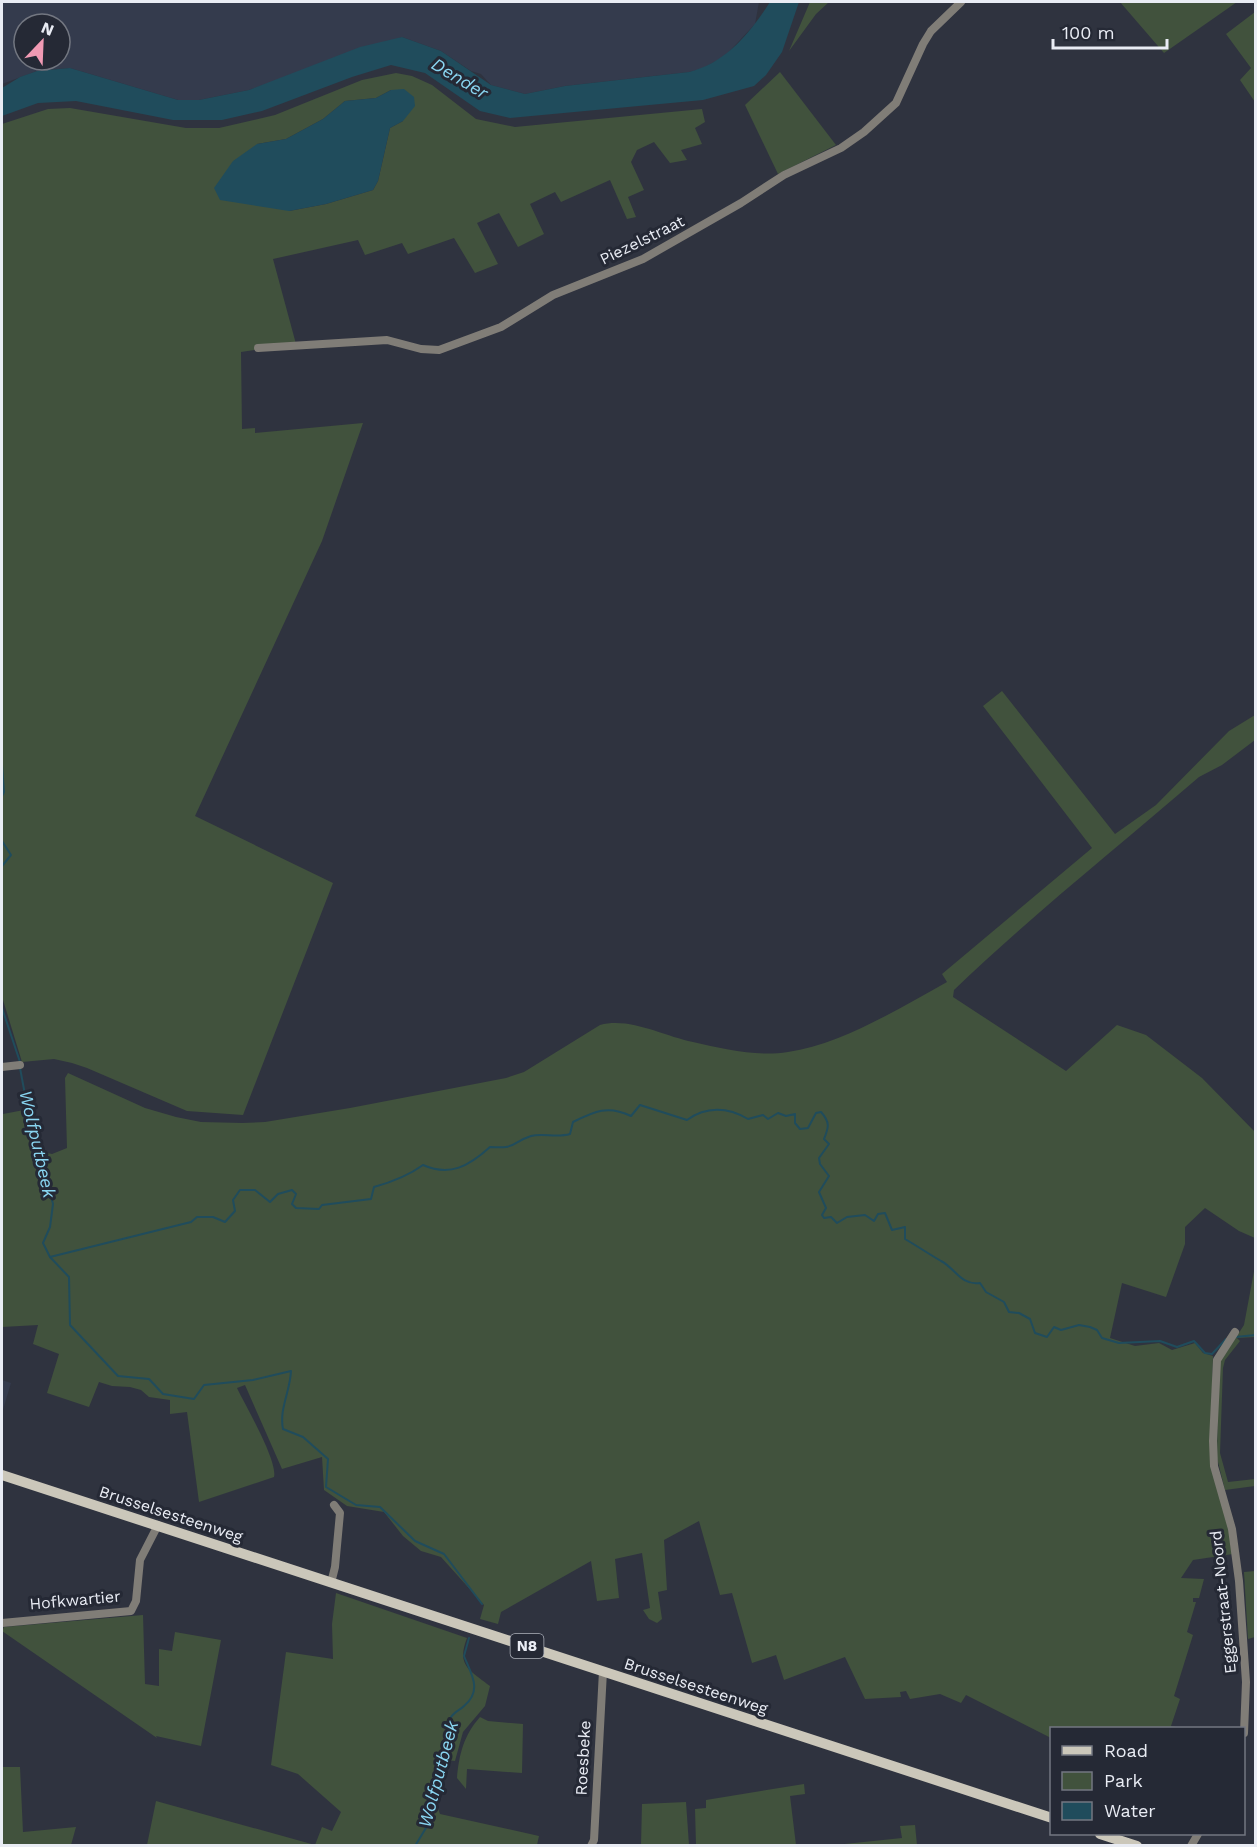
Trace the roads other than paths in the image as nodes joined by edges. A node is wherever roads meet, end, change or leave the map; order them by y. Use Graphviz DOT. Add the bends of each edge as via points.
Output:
graph roads {
  1 [pos="961,2"];
  2 [pos="258,348"];
  3 [pos="20,1065"];
  4 [pos="2,1067"];
  5 [pos="1235,1332"];
  6 [pos="2,1475"];
  7 [pos="334,1505"];
  8 [pos="158,1524"];
  9 [pos="331,1583"];
  10 [pos="2,1623"];
  11 [pos="603,1671"];
  12 [pos="1244,1727"];
  13 [pos="1050,1817"];
  14 [pos="1106,1835"];
  15 [pos="591,1845"];
  16 [pos="1137,1845"];
  1 -- 2 [label="street, Piezelstraat" via="923,44 896,103 864,132 643,259 553,295 501,327 439,350 387,340"];
  3 -- 4 [label="street"];
  5 -- 12 [label="street, Eggerstraat-Noord" via="1217,1360 1213,1441 1214,1466 1232,1528 1239,1581 1246,1682"];
  6 -- 8 [label="main road, Brusselsesteenweg / N8"];
  7 -- 9 [label="street" via="340,1513"];
  8 -- 9 [label="main road, Brusselsesteenweg / N8"];
  8 -- 10 [label="street, Hofkwartier" via="140,1560 136,1601 131,1611"];
  9 -- 11 [label="main road, Brusselsesteenweg / N8"];
  11 -- 13 [label="main road, Brusselsesteenweg / N8"];
  11 -- 15 [label="street, Roesbeke"];
  14 -- 16 [label="main road"];
}
